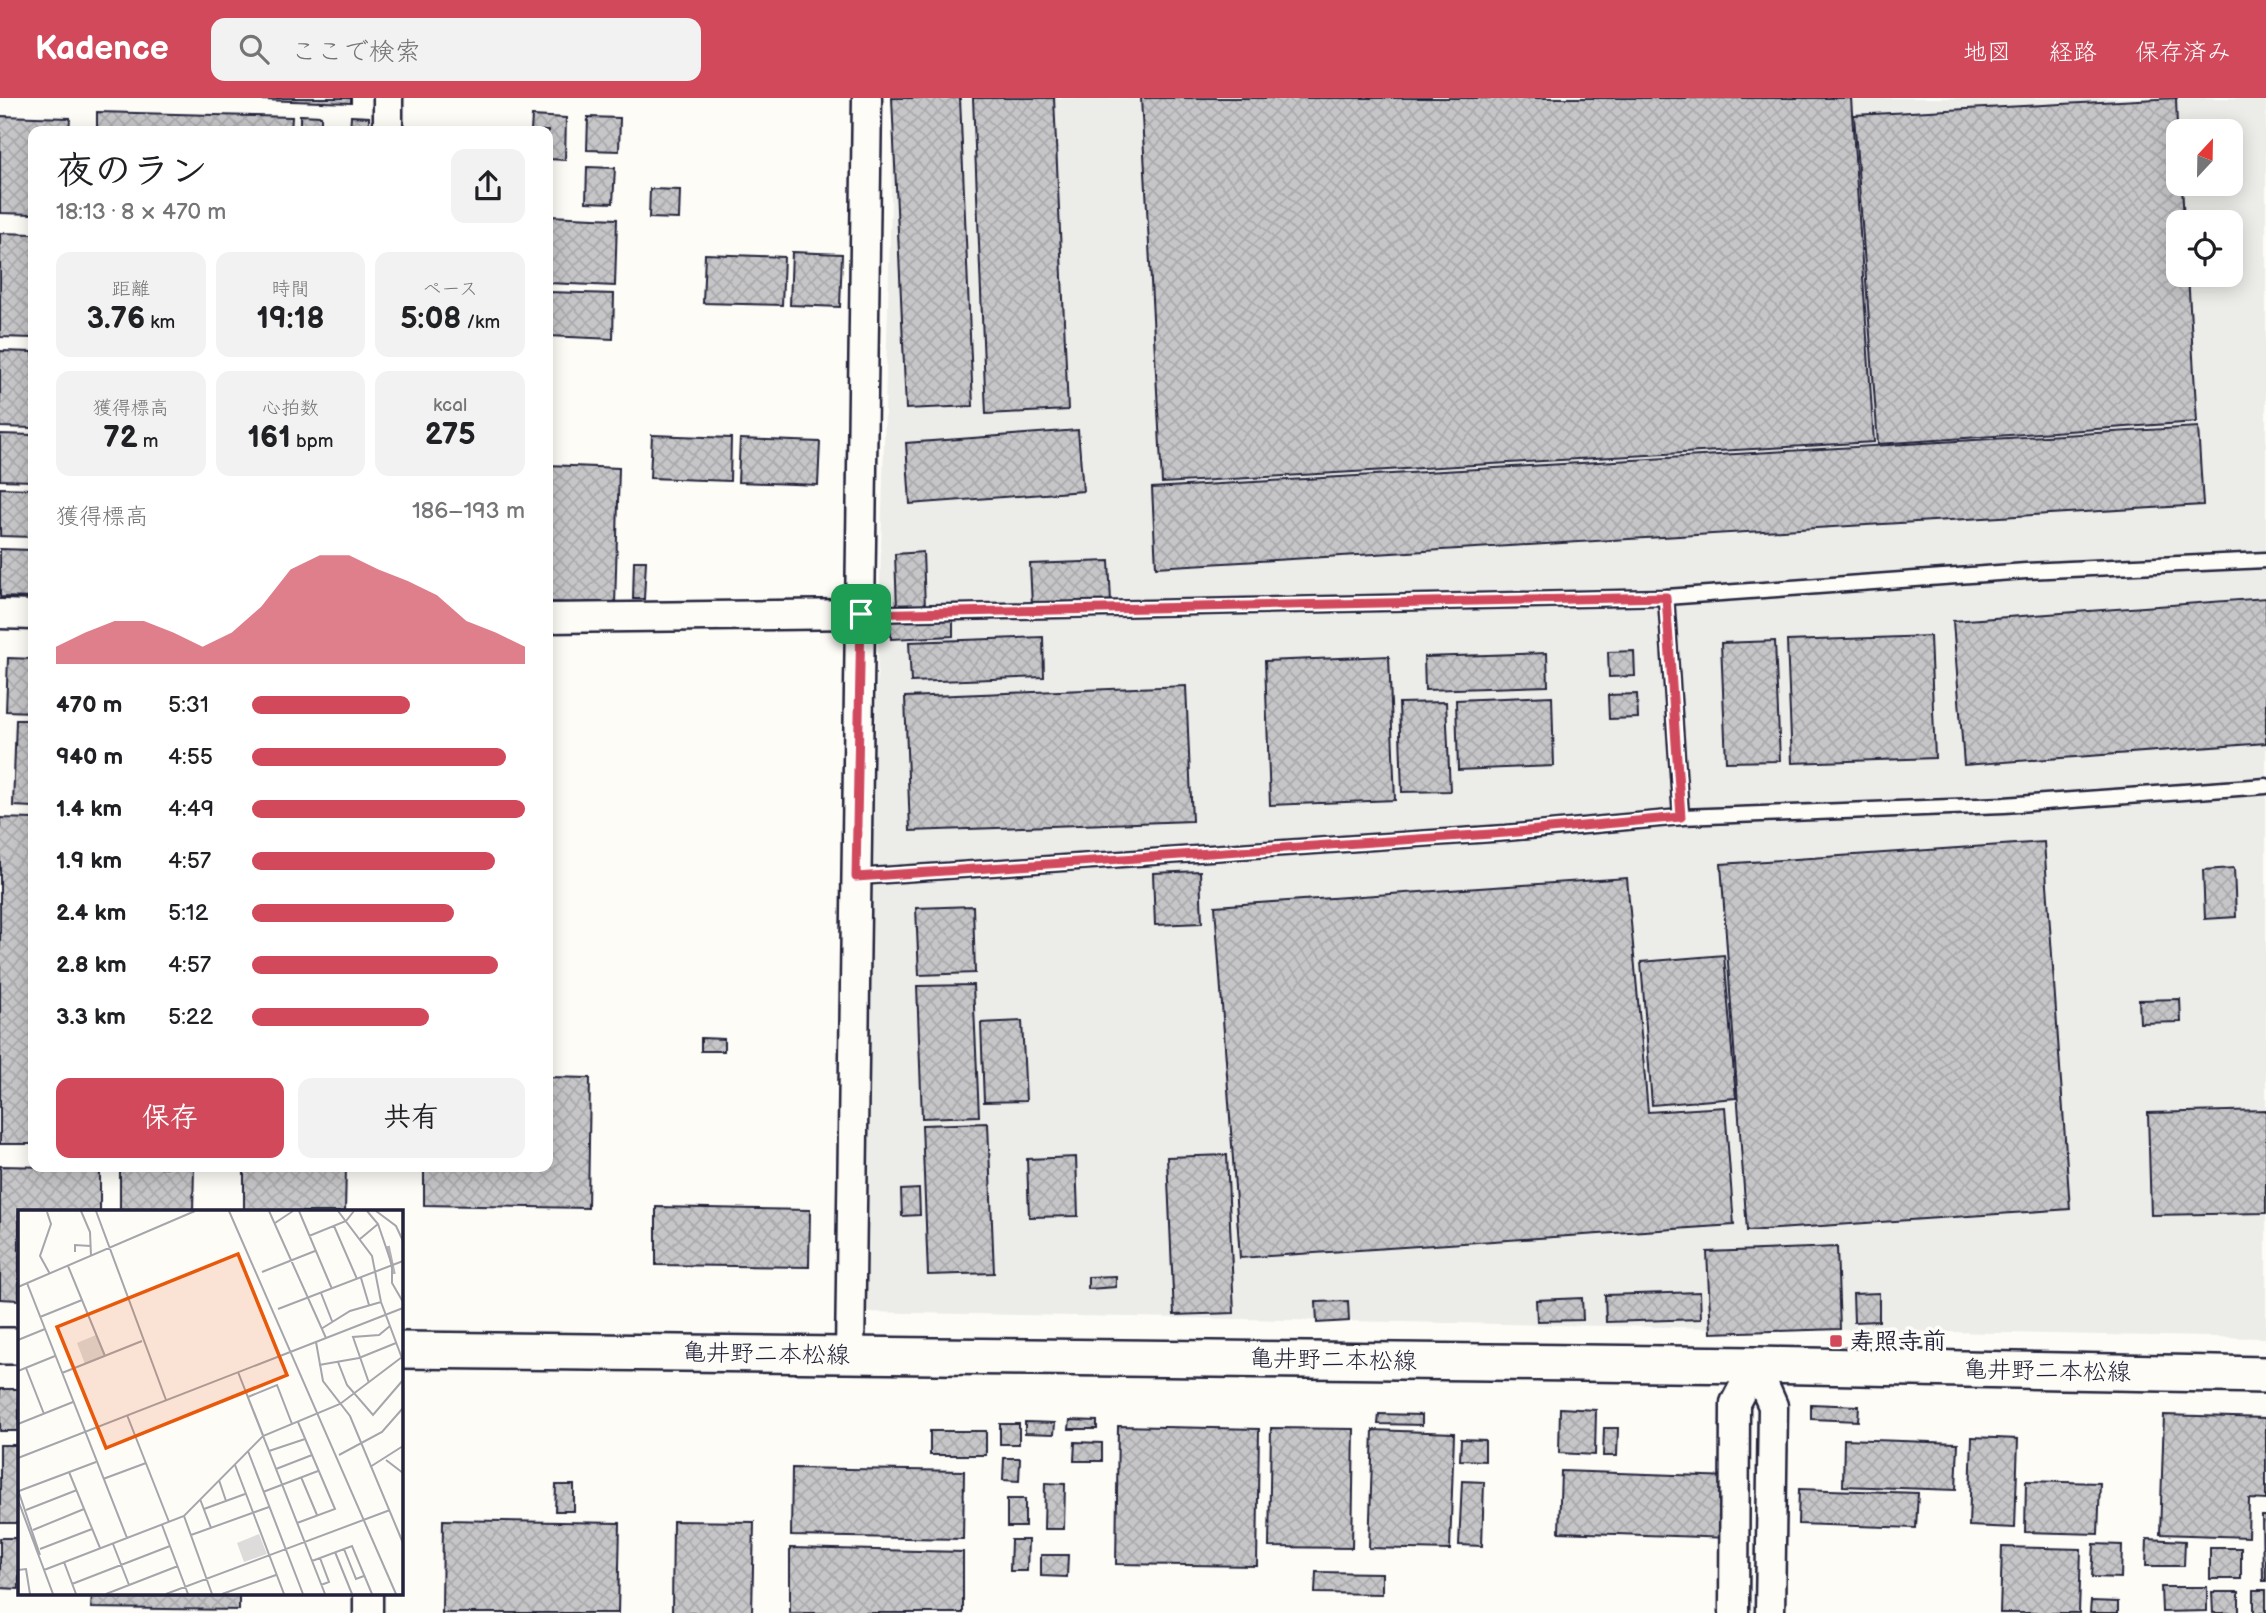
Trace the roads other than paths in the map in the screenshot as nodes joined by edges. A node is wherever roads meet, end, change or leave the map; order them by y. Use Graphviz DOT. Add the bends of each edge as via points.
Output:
graph roads {
  1 [pos="388,98"];
  2 [pos="867,98"];
  3 [pos="388,126"];
  4 [pos="2266,560"];
  5 [pos="1666,597"];
  6 [pos="0,614"];
  7 [pos="861,614"];
  8 [pos="28,615"];
  9 [pos="553,618"];
  10 [pos="2266,786"];
  11 [pos="1681,817"];
  12 [pos="856,877"];
  13 [pos="0,1346"];
  14 [pos="18,1346"];
  15 [pos="402,1350"];
  16 [pos="850,1355"];
  17 [pos="1755,1365"];
  18 [pos="2266,1375"];
  19 [pos="1734,1613"];
  20 [pos="1770,1613"];
  1 -- 3 [label="street"];
  2 -- 7 [label="street"];
  4 -- 5 [label="lane" via="2026,571"];
  5 -- 7 [label="lane"];
  5 -- 11 [label="lane"];
  6 -- 8 [label="street"];
  7 -- 9 [label="street"];
  7 -- 12 [label="street"];
  10 -- 11 [label="lane" via="2004,804"];
  11 -- 12 [label="lane"];
  12 -- 16 [label="street"];
  13 -- 14 [label="street"];
  15 -- 16 [label="street, 亀井野二本松線"];
  16 -- 17 [label="street, 亀井野二本松線"];
  17 -- 18 [label="street, 亀井野二本松線"];
  17 -- 19 [label="street" via="1735,1404"];
  17 -- 20 [label="street" via="1773,1406"];
}
